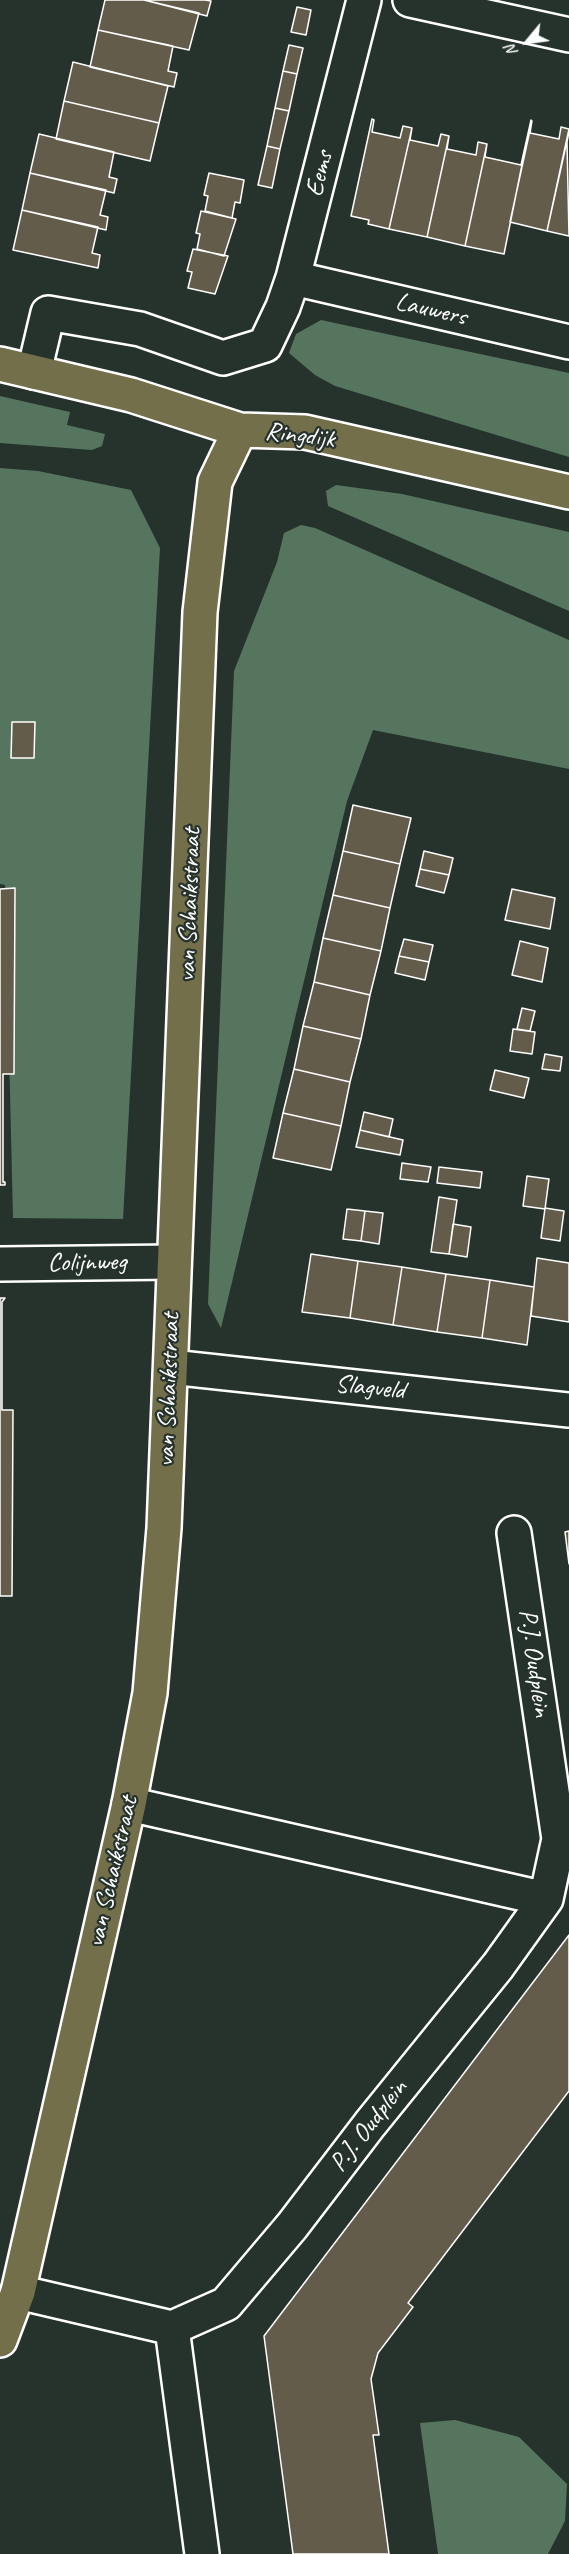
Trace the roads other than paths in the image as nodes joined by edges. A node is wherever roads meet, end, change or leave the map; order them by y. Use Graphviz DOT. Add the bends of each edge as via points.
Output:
graph roads {
  1 [pos="364,0"];
  2 [pos="410,0"];
  3 [pos="569,35"];
  4 [pos="293,278"];
  5 [pos="569,342"];
  6 [pos="0,364"];
  7 [pos="34,372"];
  8 [pos="240,430"];
  9 [pos="569,492"];
  10 [pos="174,1262"];
  11 [pos="0,1264"];
  12 [pos="171,1367"];
  13 [pos="569,1410"];
  14 [pos="514,1533"];
  15 [pos="129,1804"];
  16 [pos="546,1899"];
  17 [pos="18,2292"];
  18 [pos="172,2328"];
  19 [pos="0,2340"];
  20 [pos="202,2554"];
  1 -- 4 [label="street, Eems"];
  2 -- 3 [label="street"];
  4 -- 5 [label="street, Lauwers"];
  4 -- 7 [label="street, Eems" via="265,345 223,358 140,328 48,313"];
  6 -- 7 [label="main road, Ringdijk"];
  7 -- 8 [label="main road, Ringdijk" via="131,395"];
  8 -- 9 [label="main road, Ringdijk" via="305,432"];
  8 -- 10 [label="main road, van Schaikstraat" via="215,482 200,612"];
  10 -- 11 [label="street, Colijnweg"];
  10 -- 12 [label="main road, van Schaikstraat"];
  12 -- 13 [label="street, Slagveld"];
  12 -- 15 [label="main road, van Schaikstraat" via="164,1528 150,1693"];
  14 -- 16 [label="street, P.J. Oudplein" via="559,1839"];
  15 -- 16 [label="street"];
  15 -- 17 [label="main road, van Schaikstraat"];
  16 -- 18 [label="street, P.J. Oudplein" via="292,2226 226,2304"];
  17 -- 18 [label="street"];
  17 -- 19 [label="main road, van Schaikstraat"];
  18 -- 20 [label="street"];
}
